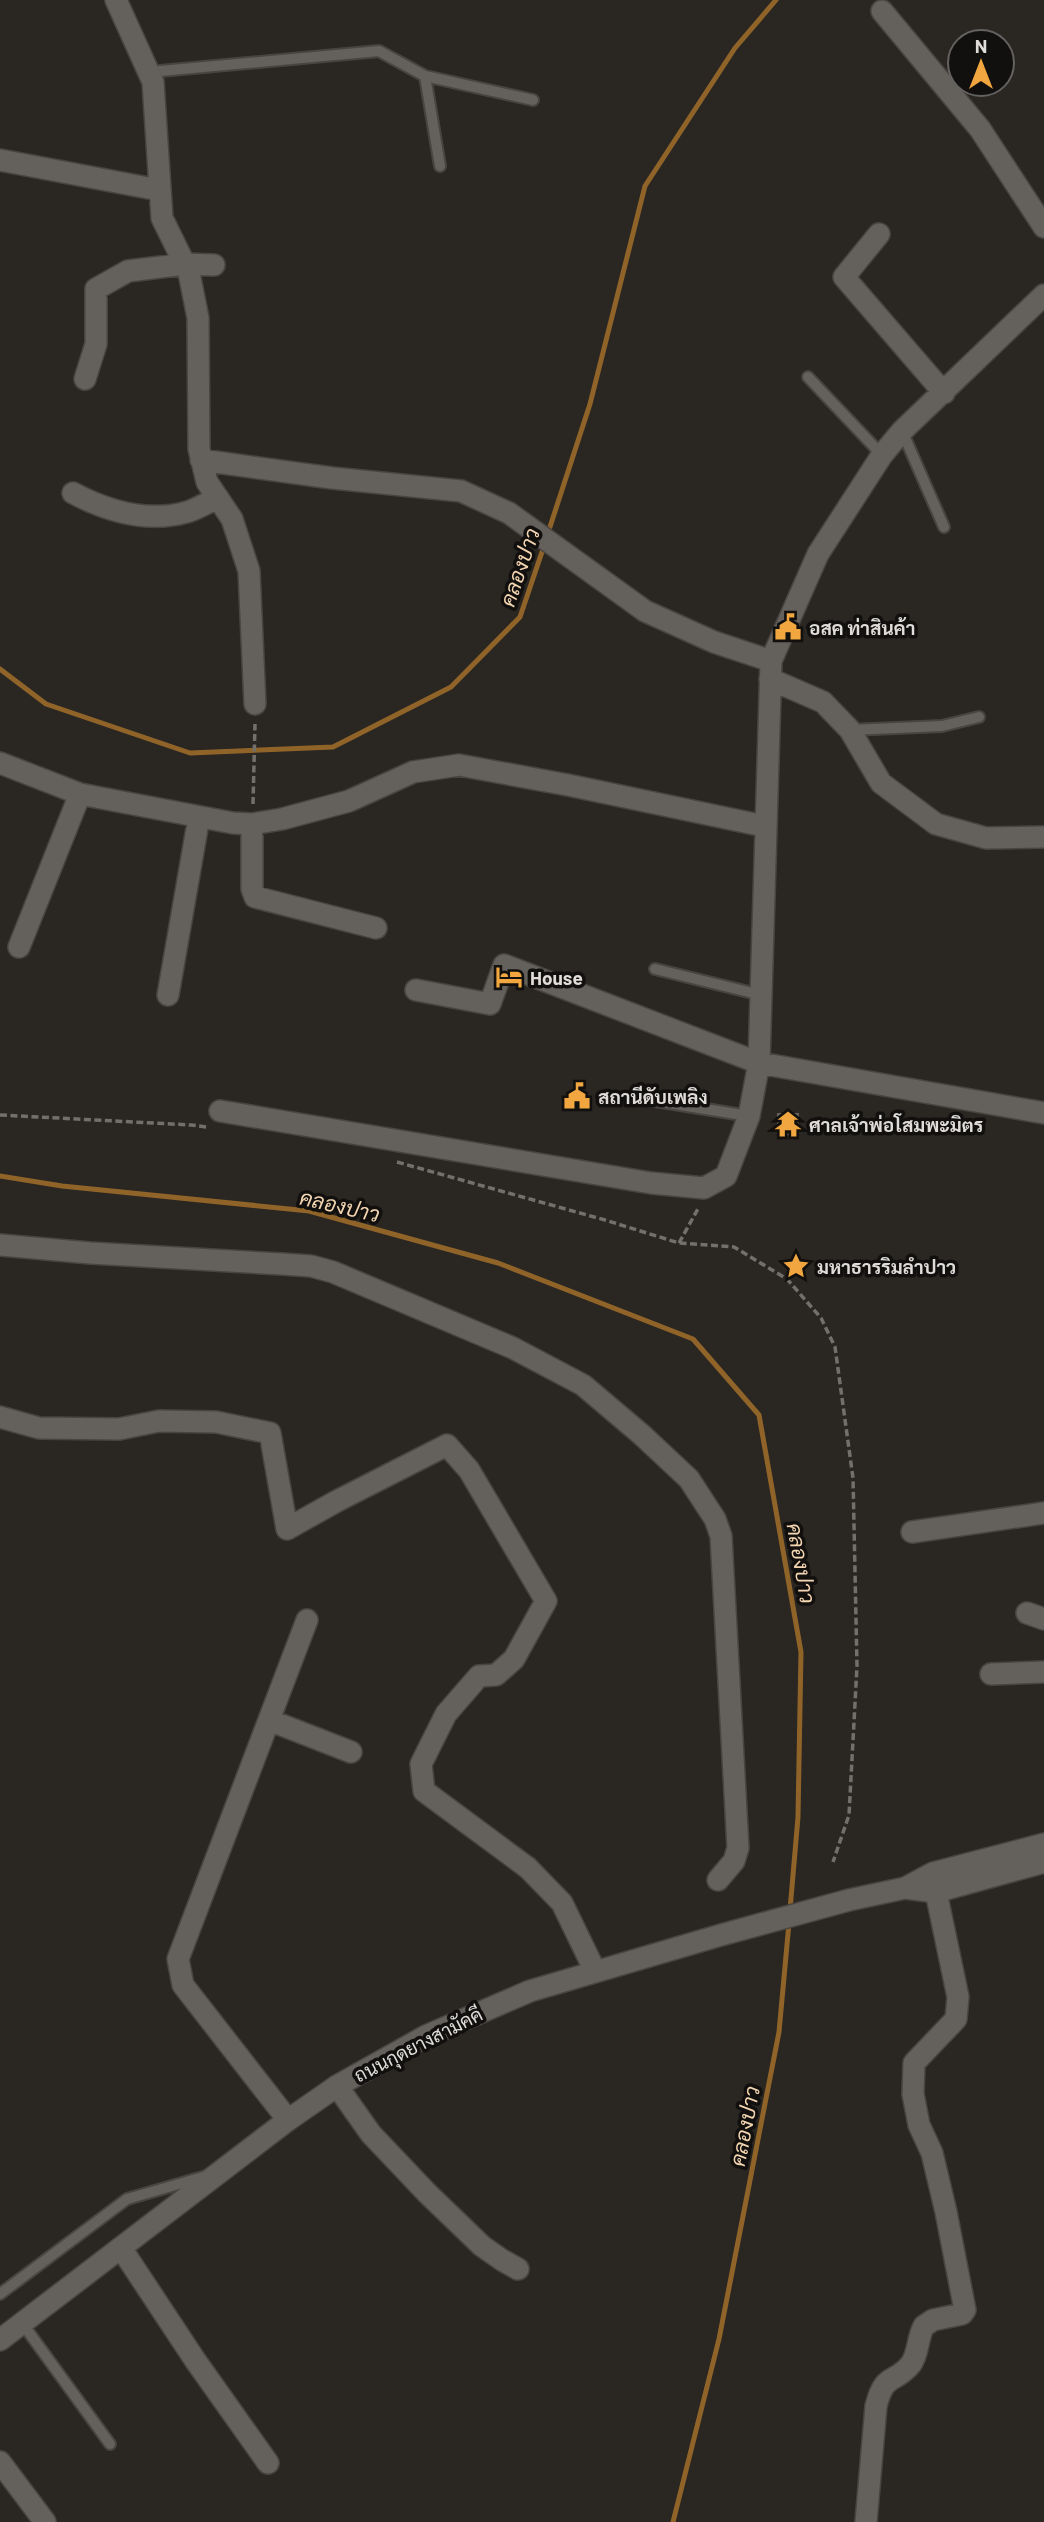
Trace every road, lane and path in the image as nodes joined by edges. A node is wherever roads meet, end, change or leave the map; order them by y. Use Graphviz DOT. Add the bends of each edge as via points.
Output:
graph roads {
  1 [pos="116,0"];
  2 [pos="882,11"];
  3 [pos="149,72"];
  4 [pos="425,76"];
  5 [pos="533,100"];
  6 [pos="0,160"];
  7 [pos="440,166"];
  8 [pos="159,190"];
  9 [pos="1044,227"];
  10 [pos="879,234"];
  11 [pos="185,264"];
  12 [pos="214,265"];
  13 [pos="1044,295"];
  14 [pos="807,377"];
  15 [pos="85,379"];
  16 [pos="944,393"];
  17 [pos="902,431"];
  18 [pos="882,455"];
  19 [pos="201,460"];
  20 [pos="73,493"];
  21 [pos="218,498"];
  22 [pos="944,527"];
  23 [pos="770,670"];
  24 [pos="256,705"];
  25 [pos="979,717"];
  26 [pos="850,730"];
  27 [pos="0,763"];
  28 [pos="80,794"];
  29 [pos="198,817"];
  30 [pos="252,824"];
  31 [pos="764,826"];
  32 [pos="1044,837"];
  33 [pos="376,928"];
  34 [pos="19,947"];
  35 [pos="655,970"];
  36 [pos="416,990"];
  37 [pos="168,995"];
  38 [pos="761,995"];
  39 [pos="759,1063"];
  40 [pos="649,1100"];
  41 [pos="1044,1114"];
  42 [pos="0,1115"];
  43 [pos="749,1116"];
  44 [pos="219,1120"];
  45 [pos="393,1161"];
  46 [pos="704,1188"];
  47 [pos="679,1243"];
  48 [pos="0,1245"];
  49 [pos="0,1417"];
  50 [pos="1044,1513"];
  51 [pos="912,1532"];
  52 [pos="307,1620"];
  53 [pos="1044,1672"];
  54 [pos="991,1674"];
  55 [pos="269,1720"];
  56 [pos="351,1752"];
  57 [pos="1044,1844"];
  58 [pos="833,1862"];
  59 [pos="1044,1862"];
  60 [pos="718,1880"];
  61 [pos="905,1888"];
  62 [pos="936,1892"];
  63 [pos="595,1971"];
  64 [pos="337,2086"];
  65 [pos="288,2120"];
  66 [pos="219,2173"];
  67 [pos="121,2248"];
  68 [pos="519,2269"];
  69 [pos="0,2294"];
  70 [pos="22,2323"];
  71 [pos="0,2340"];
  72 [pos="110,2444"];
  73 [pos="0,2462"];
  74 [pos="268,2463"];
  75 [pos="45,2522"];
  76 [pos="866,2522"];
  1 -- 3 [label="street"];
  2 -- 9 [label="street" via="980,129"];
  3 -- 4 [label="lane" via="379,51"];
  3 -- 8 [label="street"];
  4 -- 5 [label="lane"];
  4 -- 7 [label="lane"];
  6 -- 8 [label="street"];
  8 -- 11 [label="street" via="162,218"];
  10 -- 16 [label="street" via="845,276"];
  11 -- 12 [label="street"];
  11 -- 15 [label="street" via="128,271 96,289 96,344"];
  11 -- 19 [label="street" via="198,318"];
  13 -- 16 [label="street"];
  14 -- 18 [label="lane"];
  16 -- 17 [label="street"];
  17 -- 18 [label="street"];
  17 -- 22 [label="lane"];
  18 -- 23 [label="street" via="818,554"];
  19 -- 21 [label="street" via="207,482"];
  19 -- 23 [label="street" via="461,491 509,513 645,611"];
  20 -- 21 [label="street" via="106,508 144,516 187,512"];
  21 -- 24 [label="street" via="232,519 249,571"];
  23 -- 26 [label="street" via="823,702"];
  23 -- 31 [label="street"];
  24 -- 30 [label="path"];
  25 -- 26 [label="lane" via="942,726"];
  26 -- 32 [label="street" via="881,783 936,824 986,838"];
  27 -- 28 [label="street"];
  28 -- 29 [label="street"];
  28 -- 34 [label="street"];
  29 -- 30 [label="street"];
  29 -- 37 [label="street"];
  30 -- 31 [label="street" via="349,801 413,772 459,765"];
  30 -- 33 [label="street" via="251,889 255,897"];
  31 -- 38 [label="street"];
  35 -- 38 [label="lane"];
  36 -- 39 [label="street" via="490,1004 504,965"];
  38 -- 39 [label="street"];
  39 -- 41 [label="street"];
  39 -- 43 [label="street"];
  40 -- 43 [label="lane"];
  42 -- 44 [label="path" via="191,1125"];
  43 -- 46 [label="street" via="726,1176"];
  44 -- 46 [label="street"];
  45 -- 47 [label="path"];
  46 -- 47 [label="path" via="698,1211"];
  47 -- 58 [label="path" via="734,1247 787,1279 821,1318 835,1347 853,1478 857,1666 849,1815"];
  48 -- 60 [label="street" via="301,1265 333,1272 534,1359 583,1385 642,1435 689,1479 721,1535 738,1848"];
  49 -- 63 [label="street" via="39,1428 118,1429 170,1421 270,1433 287,1529 447,1446 469,1470 546,1601 514,1659 496,1675 479,1676 446,1714 421,1764 424,1791 528,1868 562,1903"];
  50 -- 51 [label="street"];
  52 -- 55 [label="street"];
  53 -- 54 [label="street"];
  55 -- 56 [label="street"];
  55 -- 65 [label="street" via="178,1959 183,1985"];
  57 -- 61 [label="street, ถนนกุดยางสามัคคี" via="933,1873"];
  59 -- 62 [label="street, ถนนกุดยางสามัคคี"];
  61 -- 62 [label="street, ถนนกุดยางสามัคคี"];
  61 -- 63 [label="street, ถนนกุดยางสามัคคี"];
  62 -- 76 [label="street" via="958,1997 956,2019 914,2063 913,2094 919,2125 932,2153 965,2310 924,2326 912,2362 886,2381 879,2393"];
  63 -- 64 [label="street, ถนนกุดยางสามัคคี" via="530,1991 426,2036"];
  64 -- 65 [label="street, ถนนกุดยางสามัคคี"];
  64 -- 68 [label="street" via="371,2134 427,2193 482,2246"];
  65 -- 66 [label="street, ถนนกุดยางสามัคคี"];
  66 -- 67 [label="street, ถนนกุดยางสามัคคี"];
  66 -- 69 [label="lane" via="127,2199"];
  67 -- 70 [label="street, ถนนกุดยางสามัคคี"];
  67 -- 74 [label="street"];
  70 -- 71 [label="street, ถนนกุดยางสามัคคี"];
  70 -- 72 [label="lane"];
  73 -- 75 [label="street"];
}
